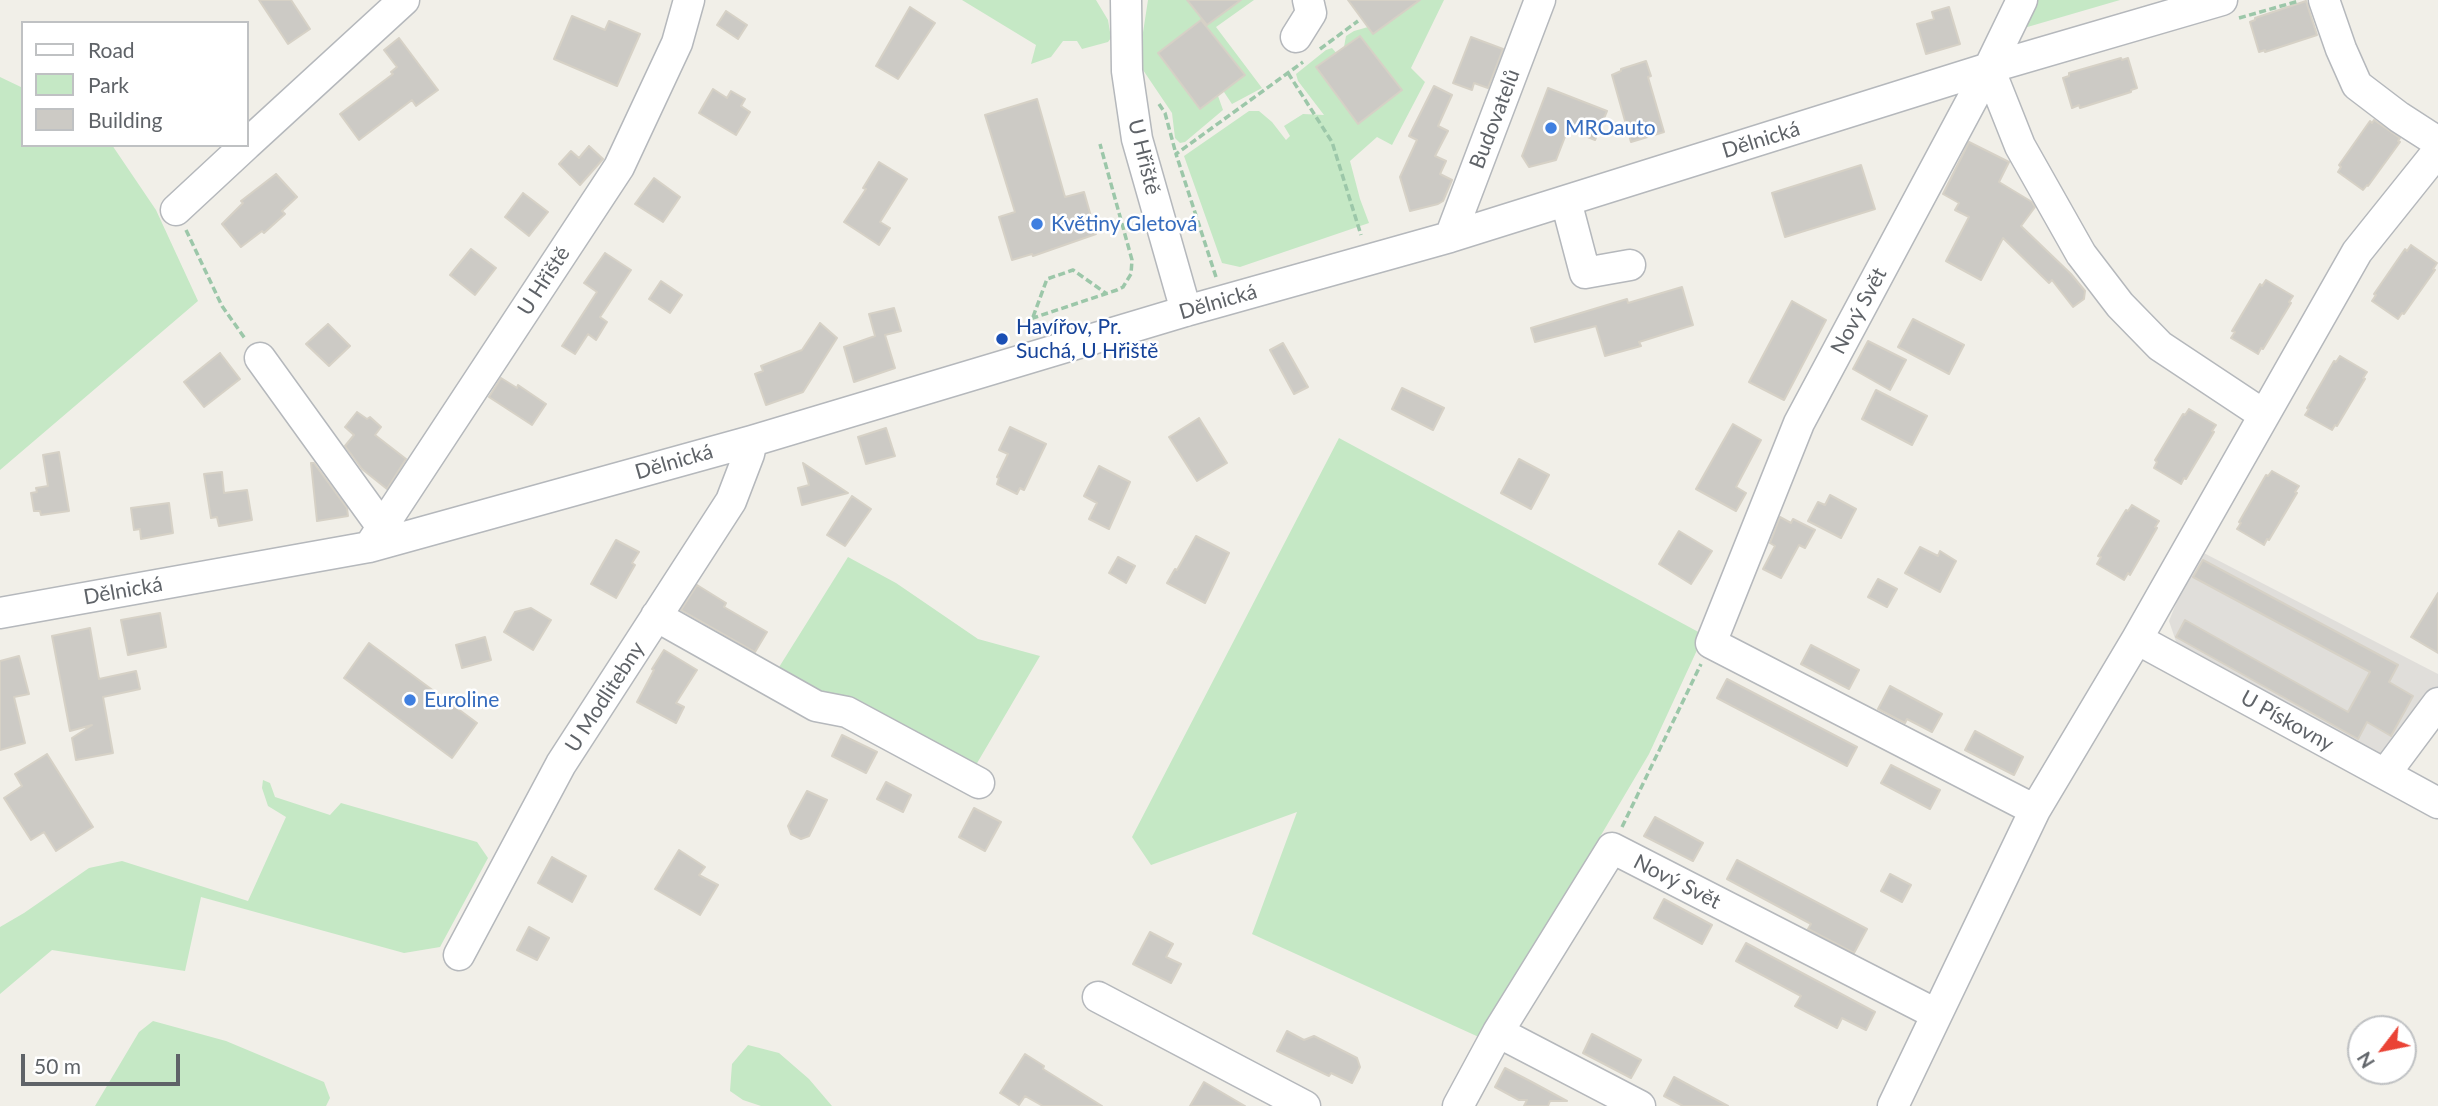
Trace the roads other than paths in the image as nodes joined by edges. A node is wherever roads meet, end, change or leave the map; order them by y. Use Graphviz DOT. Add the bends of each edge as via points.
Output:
graph roads {
  1 [pos="404,0"];
  2 [pos="689,0"];
  3 [pos="1126,0"];
  4 [pos="1308,0"];
  5 [pos="1539,0"];
  6 [pos="2022,0"];
  7 [pos="2222,0"];
  8 [pos="2325,0"];
  9 [pos="1307,49"];
  10 [pos="1989,68"];
  11 [pos="2438,142"];
  12 [pos="248,143"];
  13 [pos="244,147"];
  14 [pos="2438,151"];
  15 [pos="1566,201"];
  16 [pos="176,209"];
  17 [pos="1450,237"];
  18 [pos="1630,265"];
  19 [pos="1186,311"];
  20 [pos="260,358"];
  21 [pos="2264,415"];
  22 [pos="752,441"];
  23 [pos="376,537"];
  24 [pos="0,613"];
  25 [pos="656,616"];
  26 [pos="2137,639"];
  27 [pos="2438,703"];
  28 [pos="2385,774"];
  29 [pos="979,783"];
  30 [pos="2438,803"];
  31 [pos="2035,810"];
  32 [pos="459,955"];
  33 [pos="1098,997"];
  34 [pos="1936,1014"];
  35 [pos="1498,1032"];
  36 [pos="1305,1106"];
  37 [pos="1458,1106"];
  38 [pos="1640,1106"];
  39 [pos="1893,1106"];
  1 -- 12 [label="street"];
  2 -- 23 [label="street, U Hřiště" via="677,43 619,167"];
  3 -- 19 [label="street, U Hřiště" via="1127,71 1136,139"];
  4 -- 9 [label="street"];
  5 -- 17 [label="street, Budovatelů"];
  6 -- 10 [label="street, Nový Svět"];
  7 -- 10 [label="street, Dělnická"];
  8 -- 11 [label="street" via="2357,85"];
  10 -- 15 [label="street, Dělnická"];
  10 -- 21 [label="street" via="2026,158 2081,254 2120,305 2160,346"];
  10 -- 31 [label="street, Nový Svět" via="1799,423 1711,643"];
  13 -- 16 [label="street"];
  14 -- 21 [label="street" via="2357,252"];
  15 -- 17 [label="street, Dělnická"];
  15 -- 18 [label="street" via="1586,274"];
  17 -- 19 [label="street, Dělnická"];
  19 -- 22 [label="street, Dělnická"];
  20 -- 23 [label="street"];
  21 -- 26 [label="street"];
  22 -- 23 [label="street, Dělnická"];
  22 -- 25 [label="street, U Modlitebny" via="731,501"];
  23 -- 24 [label="street, Dělnická"];
  25 -- 29 [label="street" via="816,706 847,712"];
  25 -- 32 [label="street, U Modlitebny" via="561,764"];
  26 -- 28 [label="street, U Pískovny"];
  26 -- 31 [label="street"];
  27 -- 28 [label="street"];
  28 -- 30 [label="street, U Pískovny"];
  31 -- 34 [label="street"];
  33 -- 36 [label="street"];
  34 -- 35 [label="street, Nový Svět" via="1612,848"];
  34 -- 39 [label="street"];
  35 -- 37 [label="street, Nový Svět"];
  35 -- 38 [label="street"];
}
